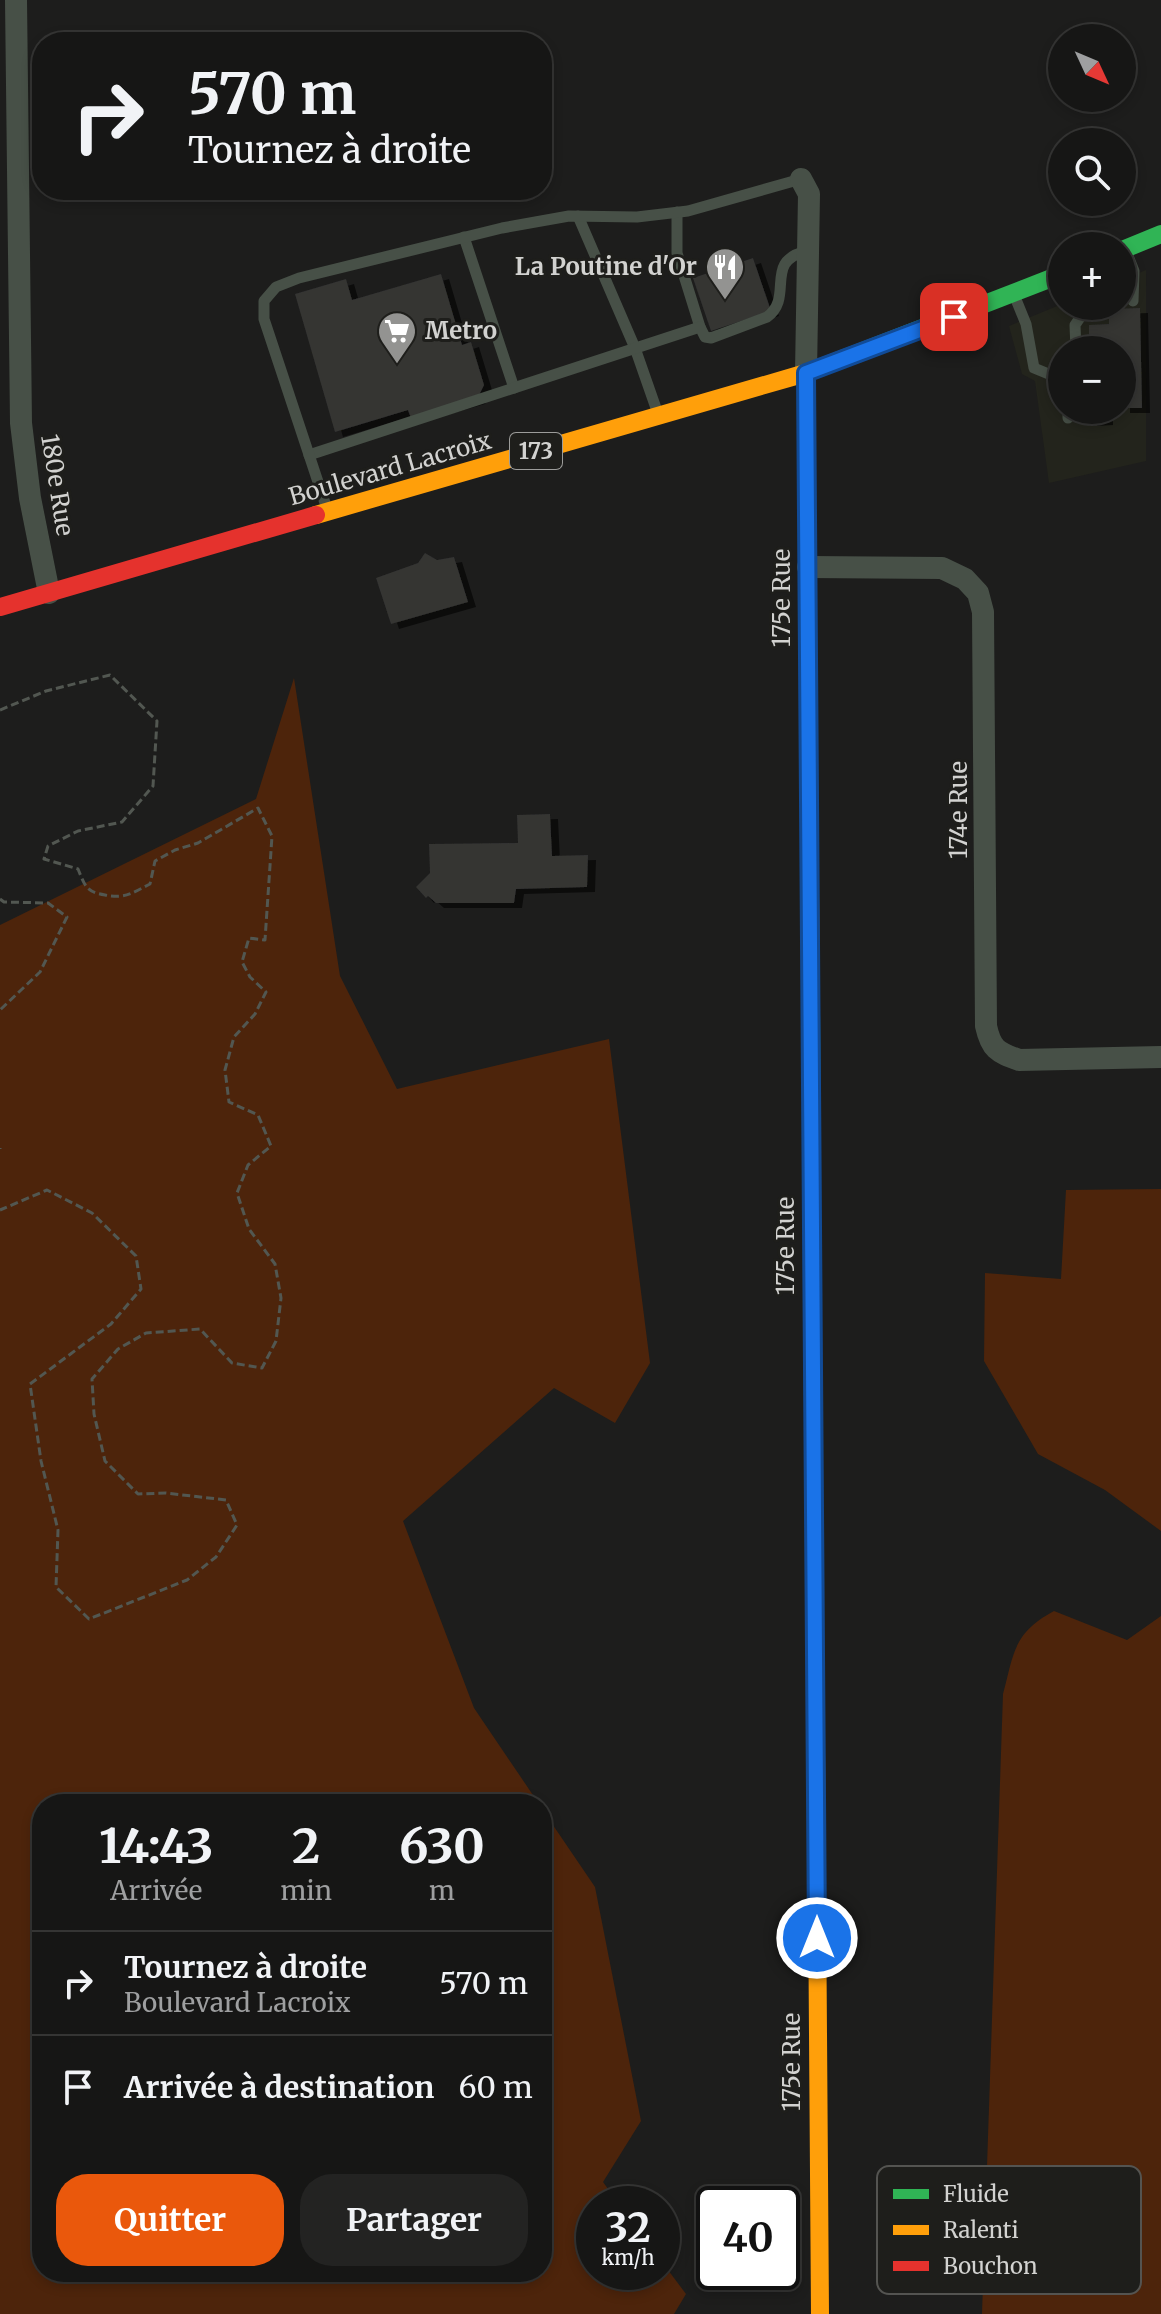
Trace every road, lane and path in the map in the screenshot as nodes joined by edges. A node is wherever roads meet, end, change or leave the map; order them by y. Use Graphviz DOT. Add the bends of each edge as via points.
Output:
graph roads {
  1 [pos="16,0"];
  2 [pos="801,179"];
  3 [pos="677,212"];
  4 [pos="578,216"];
  5 [pos="1161,234"];
  6 [pos="464,237"];
  7 [pos="1136,244"];
  8 [pos="808,251"];
  9 [pos="1048,280"];
  10 [pos="1014,294"];
  11 [pos="700,327"];
  12 [pos="635,348"];
  13 [pos="806,373"];
  14 [pos="1048,374"];
  15 [pos="514,388"];
  16 [pos="659,415"];
  17 [pos="309,455"];
  18 [pos="328,512"];
  19 [pos="808,567"];
  20 [pos="49,593"];
  21 [pos="0,607"];
  22 [pos="0,710"];
  23 [pos="0,899"];
  24 [pos="0,1010"];
  25 [pos="1161,1057"];
  26 [pos="0,1210"];
  27 [pos="820,2314"];
  1 -- 20 [label="street, 180e Rue" via="21,423"];
  2 -- 3 [label="lane"];
  2 -- 8 [label="street, 175e Rue" via="809,194"];
  3 -- 4 [label="lane"];
  3 -- 11 [label="lane" via="677,253"];
  4 -- 6 [label="lane"];
  4 -- 12 [label="lane"];
  5 -- 7 [label="street"];
  6 -- 15 [label="lane"];
  6 -- 17 [label="lane" via="299,278 276,287 264,301 264,319"];
  8 -- 11 [label="lane" via="785,261 772,313 711,338"];
  8 -- 13 [label="street, 175e Rue"];
  9 -- 10 [label="street, Boulevard Lacroix / 173"];
  10 -- 13 [label="street, Boulevard Lacroix / 173"];
  10 -- 14 [label="lane" via="1034,368"];
  11 -- 12 [label="lane"];
  12 -- 15 [label="lane"];
  12 -- 16 [label="lane"];
  13 -- 16 [label="street, Boulevard Lacroix / 173"];
  13 -- 19 [label="street, 175e Rue"];
  15 -- 17 [label="lane"];
  16 -- 18 [label="street, Boulevard Lacroix / 173"];
  17 -- 18 [label="lane"];
  18 -- 20 [label="street, Boulevard Lacroix / 173"];
  19 -- 25 [label="street, 174e Rue" via="942,568 965,579 978,593 983,612 990,1044 1019,1060"];
  19 -- 27 [label="street, 175e Rue"];
  20 -- 21 [label="street, Boulevard Lacroix / 173"];
  22 -- 26 [label="path" via="46,691 110,675 157,721 153,786 122,822 78,831 48,846 44,859 78,869 92,893 120,898 150,884 155,861 258,808 272,836 265,940 249,938 242,962 266,992 234,1037 225,1070 229,1102 258,1115 271,1146 248,1165 237,1193 249,1229 275,1264 281,1298 276,1341 262,1368 232,1363 200,1329 146,1333 118,1349 92,1379 105,1461 138,1494 226,1500 237,1525 216,1557 187,1580 89,1619 56,1587 58,1530 30,1384 111,1324 141,1289 136,1256 92,1213 47,1190"];
  23 -- 24 [label="path" via="48,903 67,917 40,972"];
}
